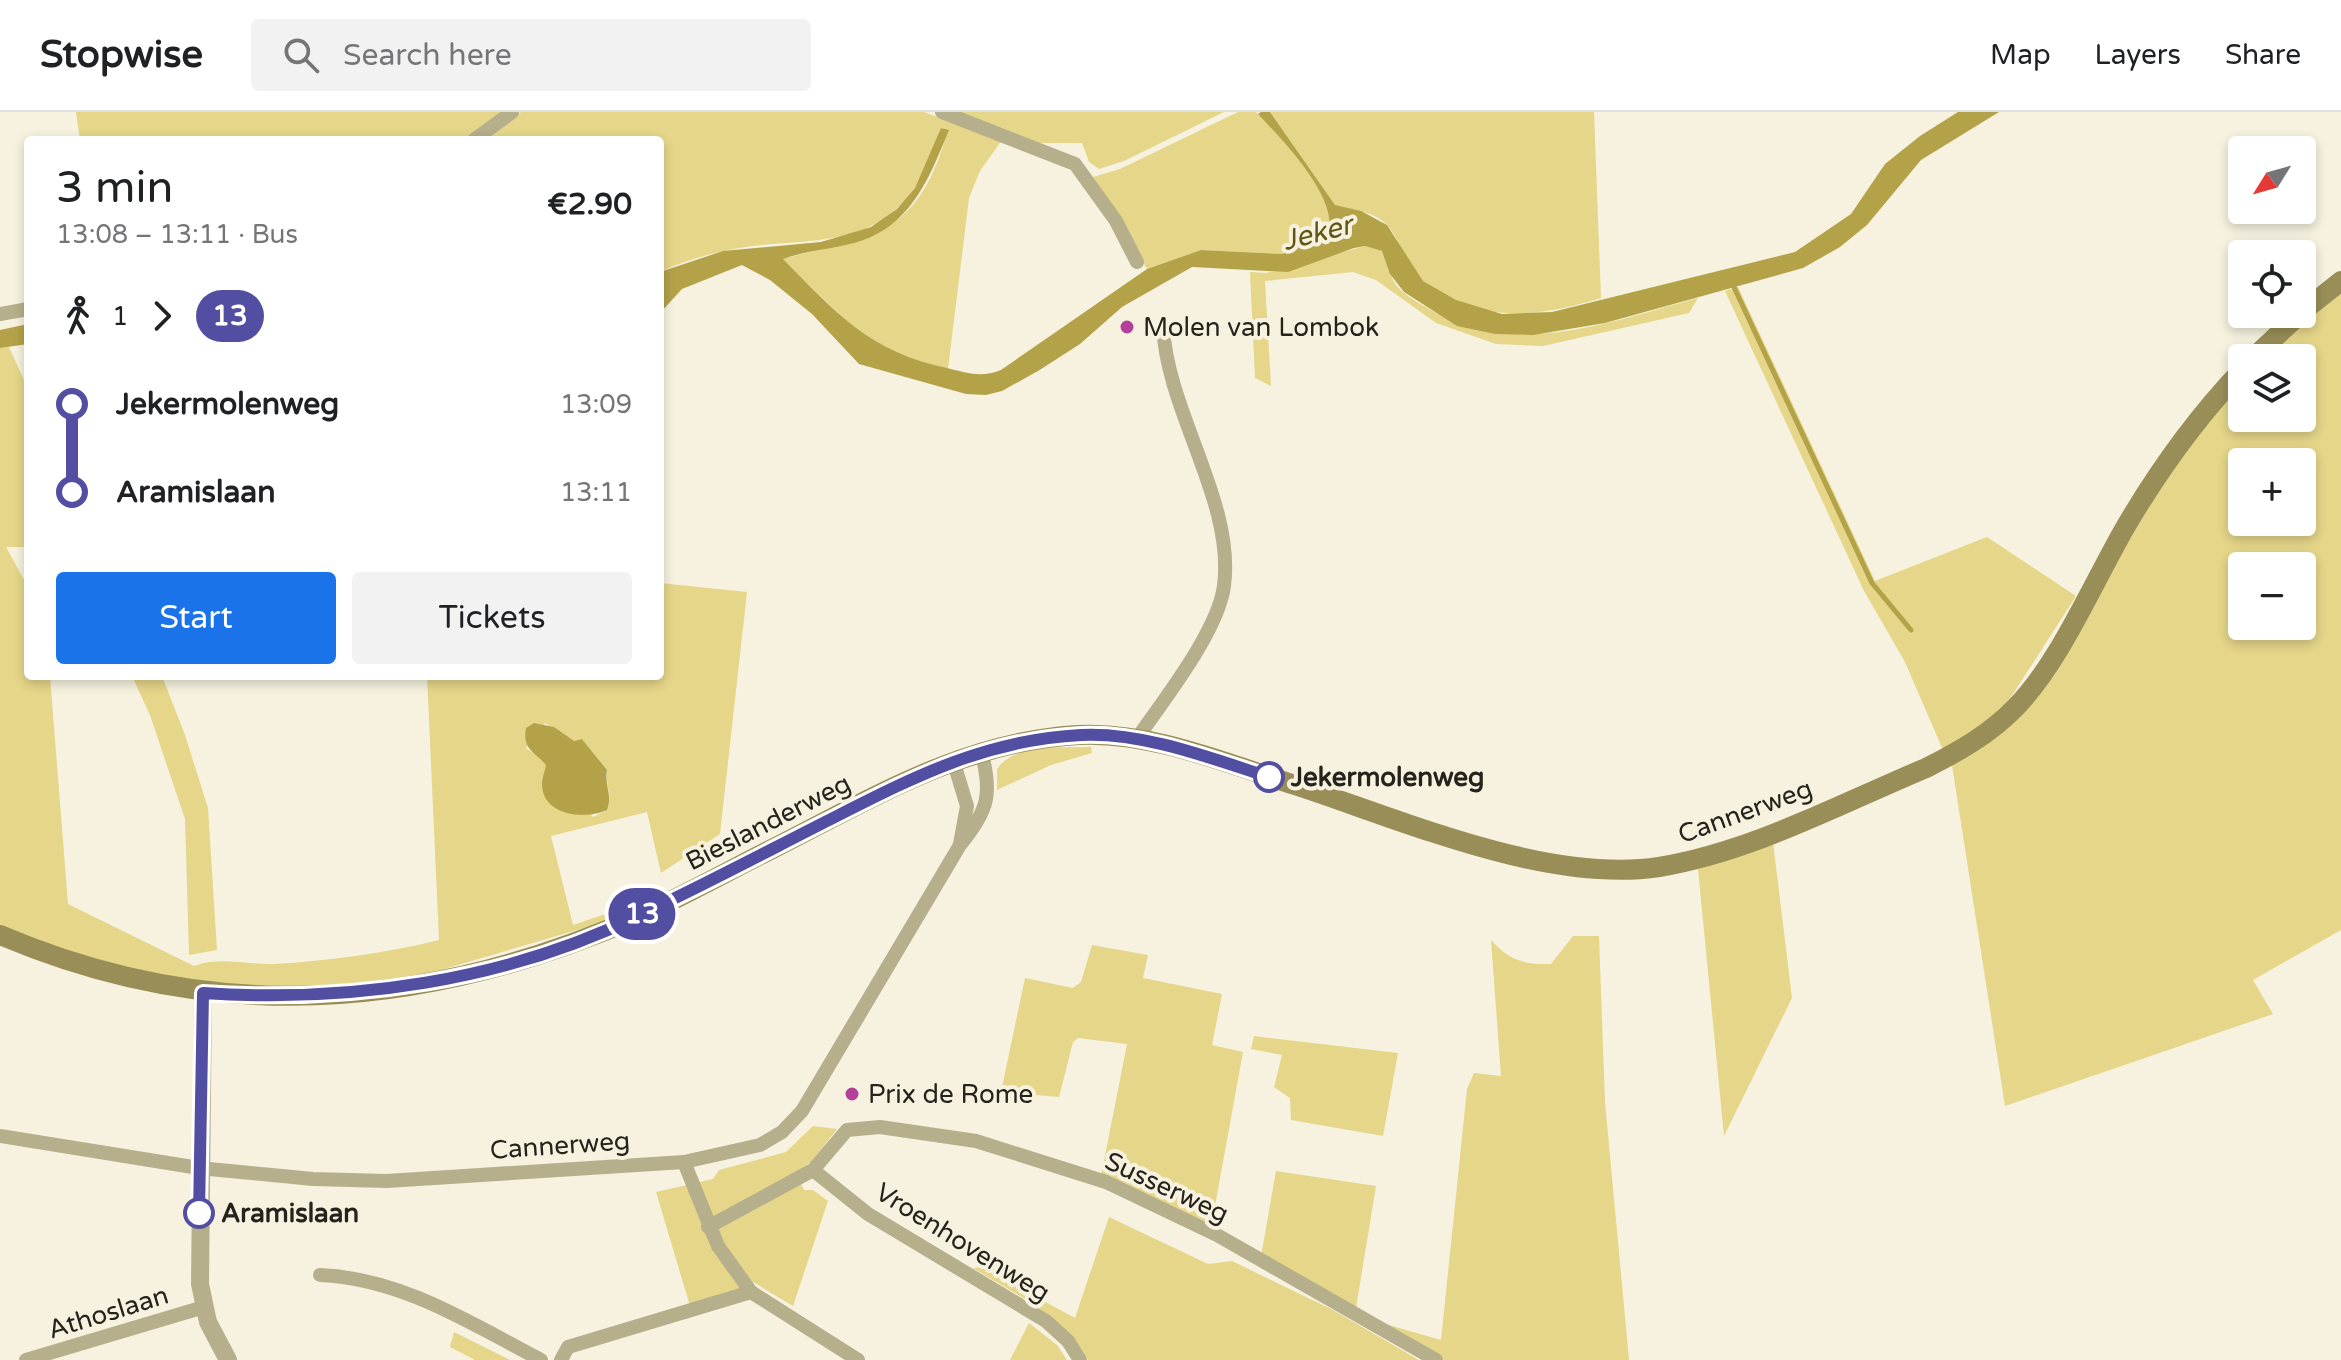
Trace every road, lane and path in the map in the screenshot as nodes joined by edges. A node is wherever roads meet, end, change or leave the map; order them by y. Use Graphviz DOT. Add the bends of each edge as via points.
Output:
graph roads {
  1 [pos="512,112"];
  2 [pos="942,112"];
  3 [pos="479,136"];
  4 [pos="1137,262"];
  5 [pos="2341,281"];
  6 [pos="2316,301"];
  7 [pos="24,310"];
  8 [pos="0,314"];
  9 [pos="1163,326"];
  10 [pos="2285,328"];
  11 [pos="2268,344"];
  12 [pos="2228,386"];
  13 [pos="1136,740"];
  14 [pos="981,751"];
  15 [pos="953,760"];
  16 [pos="960,845"];
  17 [pos="0,935"];
  18 [pos="203,993"];
  19 [pos="0,1136"];
  20 [pos="684,1162"];
  21 [pos="199,1168"];
  22 [pos="813,1170"];
  23 [pos="708,1227"];
  24 [pos="320,1275"];
  25 [pos="751,1292"];
  26 [pos="204,1307"];
  27 [pos="26,1360"];
  28 [pos="228,1360"];
  29 [pos="541,1360"];
  30 [pos="561,1360"];
  31 [pos="858,1360"];
  32 [pos="1080,1360"];
  33 [pos="1436,1360"];
  1 -- 3 [label="street"];
  2 -- 4 [label="street" via="1075,164 1116,221"];
  5 -- 6 [label="main road"];
  7 -- 8 [label="street"];
  9 -- 13 [label="street" via="1168,368 1224,545 1224,587 1211,624"];
  10 -- 11 [label="main road"];
  12 -- 13 [label="main road, Cannerweg" via="2168,461 2048,663 2005,718 1926,768 1730,849 1637,869 1554,864"];
  13 -- 14 [label="main road, Cannerweg" via="1084,735"];
  14 -- 15 [label="main road, Cannerweg"];
  14 -- 16 [label="street, Cannerweg" via="987,799 979,822"];
  15 -- 16 [label="street, Cannerweg" via="967,806"];
  15 -- 18 [label="main road, Bieslanderweg" via="635,918 541,953 471,974 370,991"];
  16 -- 20 [label="street, Cannerweg" via="795,1120 760,1145"];
  17 -- 18 [label="main road, Bieslanderweg" via="117,977"];
  18 -- 21 [label="street"];
  19 -- 21 [label="street, Cannerweg"];
  20 -- 21 [label="street, Cannerweg" via="387,1181"];
  20 -- 23 [label="street"];
  21 -- 26 [label="street"];
  22 -- 23 [label="street"];
  22 -- 32 [label="street, Vroenhovenweg" via="868,1214 1046,1321"];
  22 -- 33 [label="street, Susserweg" via="853,1128 976,1141 1106,1182 1217,1235"];
  23 -- 25 [label="street"];
  24 -- 29 [label="street" via="345,1276 425,1299"];
  25 -- 30 [label="street" via="568,1347"];
  25 -- 31 [label="street"];
  26 -- 27 [label="street, Athoslaan"];
  26 -- 28 [label="street"];
}
